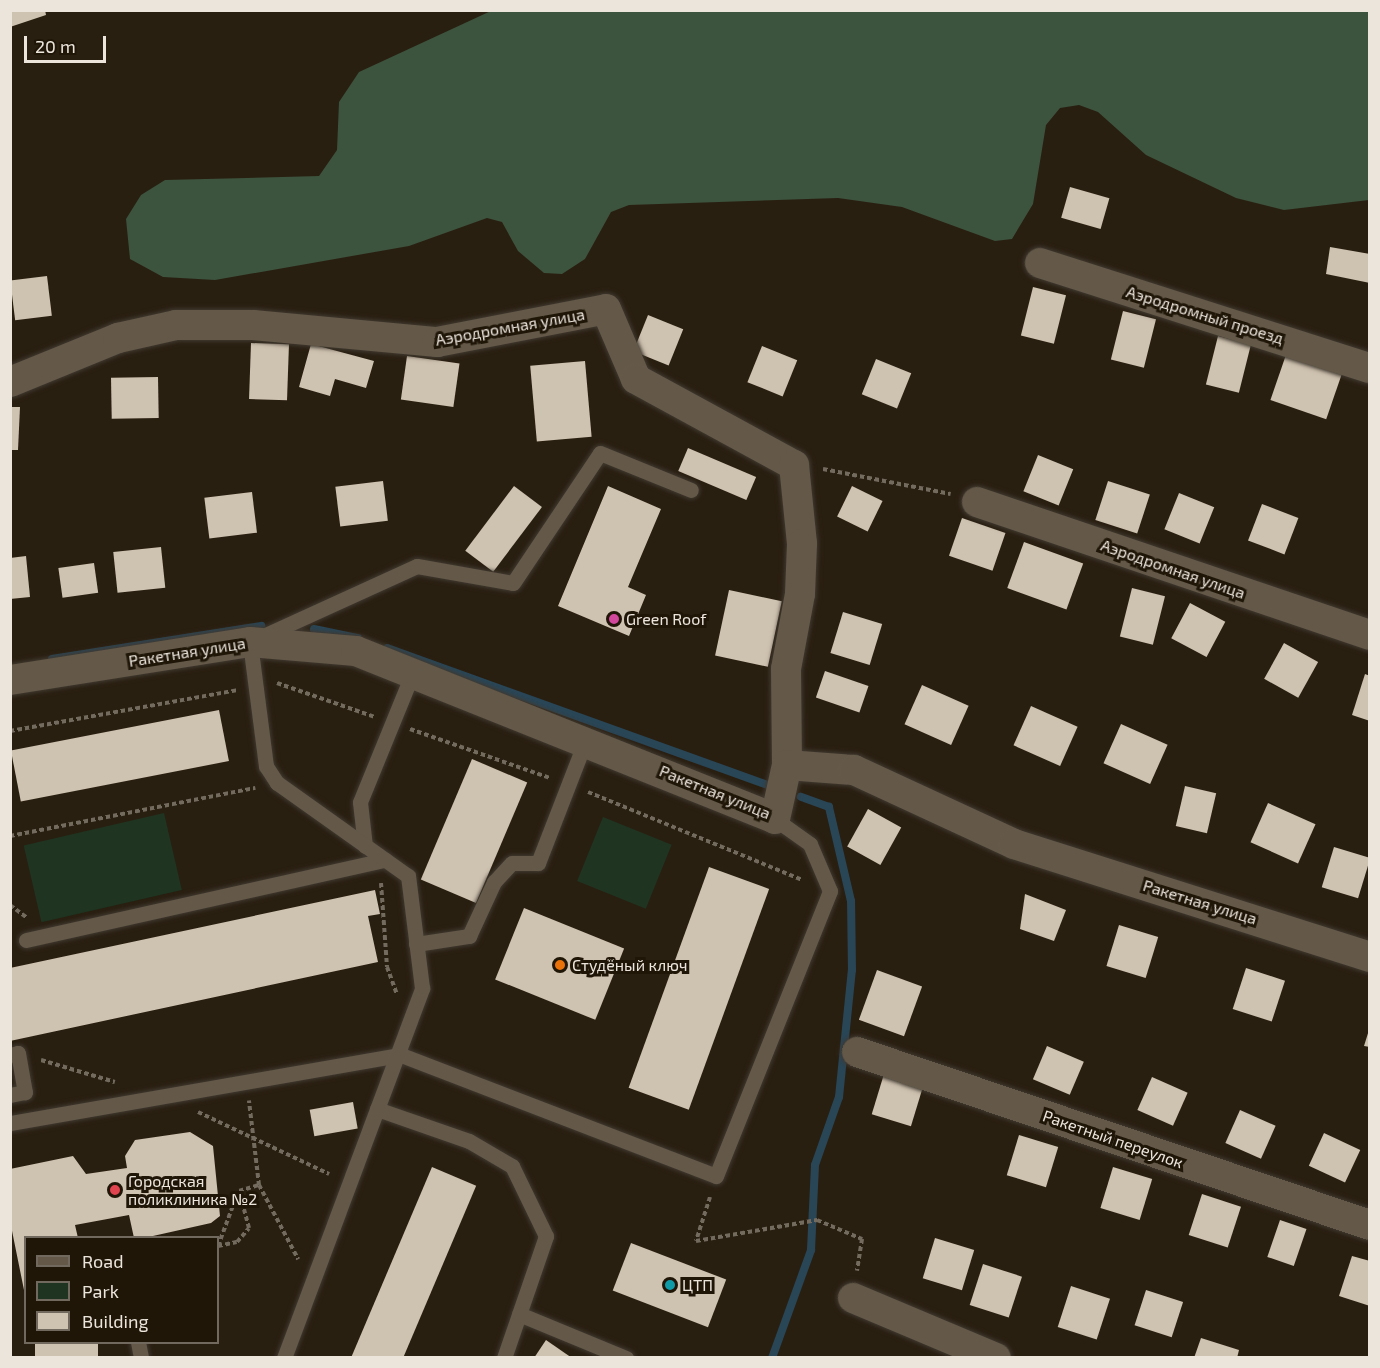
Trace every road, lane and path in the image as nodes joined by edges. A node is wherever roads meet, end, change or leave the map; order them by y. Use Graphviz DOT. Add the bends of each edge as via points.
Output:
graph roads {
  1 [pos="1040,263"];
  2 [pos="1370,368"];
  3 [pos="10,382"];
  4 [pos="794,465"];
  5 [pos="926,486"];
  6 [pos="691,490"];
  7 [pos="977,502"];
  8 [pos="1370,635"];
  9 [pos="250,642"];
  10 [pos="413,672"];
  11 [pos="10,680"];
  12 [pos="257,687"];
  13 [pos="396,724"];
  14 [pos="10,731"];
  15 [pos="586,739"];
  16 [pos="786,765"];
  17 [pos="277,783"];
  18 [pos="569,784"];
  19 [pos="775,819"];
  20 [pos="10,837"];
  21 [pos="365,846"];
  22 [pos="385,860"];
  23 [pos="351,868"];
  24 [pos="830,891"];
  25 [pos="10,904"];
  26 [pos="34,924"];
  27 [pos="26,940"];
  28 [pos="416,944"];
  29 [pos="1370,957"];
  30 [pos="415,1010"];
  31 [pos="857,1052"];
  32 [pos="10,1055"];
  33 [pos="401,1055"];
  34 [pos="246,1082"];
  35 [pos="10,1095"];
  36 [pos="376,1109"];
  37 [pos="10,1123"];
  38 [pos="716,1176"];
  39 [pos="259,1185"];
  40 [pos="239,1191"];
  41 [pos="1370,1225"];
  42 [pos="219,1243"];
  43 [pos="219,1246"];
  44 [pos="311,1285"];
  45 [pos="854,1298"];
  46 [pos="519,1314"];
  47 [pos="284,1358"];
  48 [pos="504,1358"];
  49 [pos="626,1358"];
  50 [pos="996,1358"];
  1 -- 2 [label="street, Аэродромный проезд"];
  3 -- 4 [label="street, Аэродромная улица" via="118,338 176,325 253,325 437,342 606,309 636,379"];
  4 -- 5 [label="path"];
  4 -- 16 [label="street" via="802,544 800,594 786,669"];
  6 -- 9 [label="lane" via="600,453 513,583 417,566"];
  7 -- 8 [label="street, Аэродромная улица"];
  9 -- 10 [label="street, Ракетная улица" via="356,651"];
  9 -- 11 [label="street, Ракетная улица"];
  9 -- 12 [label="lane"];
  10 -- 13 [label="lane"];
  10 -- 15 [label="street, Ракетная улица"];
  12 -- 13 [label="path" via="279,683"];
  12 -- 14 [label="path"];
  12 -- 17 [label="lane" via="266,766"];
  13 -- 18 [label="path"];
  13 -- 21 [label="lane" via="360,802"];
  15 -- 18 [label="lane"];
  15 -- 19 [label="street, Ракетная улица"];
  16 -- 19 [label="street, Ракетная улица"];
  16 -- 29 [label="street, Ракетная улица" via="854,770 1014,844"];
  17 -- 20 [label="path"];
  17 -- 21 [label="lane"];
  18 -- 24 [label="path"];
  18 -- 28 [label="lane" via="538,863 512,863 494,882 469,936"];
  19 -- 24 [label="lane" via="810,844"];
  21 -- 22 [label="lane"];
  22 -- 23 [label="lane"];
  22 -- 28 [label="lane" via="408,876"];
  23 -- 27 [label="lane"];
  23 -- 30 [label="path" via="381,881 387,967 396,993"];
  24 -- 38 [label="lane"];
  25 -- 26 [label="path"];
  28 -- 30 [label="lane" via="422,988"];
  30 -- 33 [label="lane"];
  31 -- 41 [label="street, Ракетный переулок"];
  32 -- 35 [label="lane" via="18,1053 25,1092"];
  33 -- 34 [label="lane"];
  33 -- 36 [label="lane"];
  33 -- 38 [label="lane"];
  34 -- 37 [label="lane"];
  34 -- 39 [label="path"];
  36 -- 44 [label="lane"];
  36 -- 46 [label="lane" via="469,1141 512,1166 546,1236"];
  38 -- 45 [label="path" via="696,1241 817,1220 862,1239"];
  39 -- 40 [label="path"];
  39 -- 44 [label="path"];
  40 -- 42 [label="path"];
  40 -- 43 [label="path" via="249,1228 237,1242"];
  44 -- 47 [label="lane"];
  45 -- 50 [label="street"];
  46 -- 48 [label="lane"];
  46 -- 49 [label="lane"];
}
